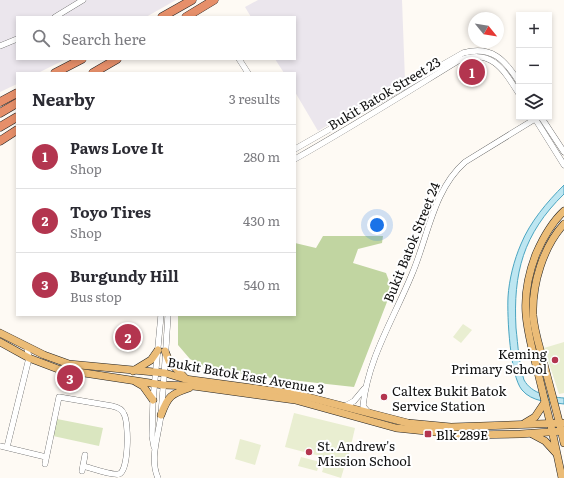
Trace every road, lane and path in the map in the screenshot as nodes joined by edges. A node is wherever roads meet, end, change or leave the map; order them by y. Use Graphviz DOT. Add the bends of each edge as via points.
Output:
graph roads {
  1 [pos="83,0"];
  2 [pos="192,0"];
  3 [pos="214,0"];
  4 [pos="56,16"];
  5 [pos="164,16"];
  6 [pos="188,16"];
  7 [pos="16,39"];
  8 [pos="0,46"];
  9 [pos="80,60"];
  10 [pos="87,60"];
  11 [pos="115,60"];
  12 [pos="240,60"];
  13 [pos="57,72"];
  14 [pos="67,72"];
  15 [pos="96,72"];
  16 [pos="247,72"];
  17 [pos="516,77"];
  18 [pos="516,89"];
  19 [pos="16,94"];
  20 [pos="0,102"];
  21 [pos="16,104"];
  22 [pos="0,113"];
  23 [pos="16,118"];
  24 [pos="533,120"];
  25 [pos="537,120"];
  26 [pos="538,120"];
  27 [pos="0,127"];
  28 [pos="16,131"];
  29 [pos="0,141"];
  30 [pos="296,148"];
  31 [pos="564,152"];
  32 [pos="296,158"];
  33 [pos="564,165"];
  34 [pos="564,211"];
  35 [pos="564,224"];
  36 [pos="161,316"];
  37 [pos="168,316"];
  38 [pos="0,333"];
  39 [pos="0,342"];
  40 [pos="28,348"];
  41 [pos="162,350"];
  42 [pos="29,358"];
  43 [pos="133,371"];
  44 [pos="156,372"];
  45 [pos="165,374"];
  46 [pos="185,379"];
  47 [pos="132,380"];
  48 [pos="154,384"];
  49 [pos="163,385"];
  50 [pos="193,386"];
  51 [pos="364,389"];
  52 [pos="153,400"];
  53 [pos="545,402"];
  54 [pos="554,404"];
  55 [pos="344,406"];
  56 [pos="369,413"];
  57 [pos="564,414"];
  58 [pos="161,415"];
  59 [pos="562,423"];
  60 [pos="523,424"];
  61 [pos="551,424"];
  62 [pos="563,431"];
  63 [pos="553,432"];
  64 [pos="530,434"];
  65 [pos="564,443"];
  66 [pos="0,446"];
  67 [pos="7,447"];
  68 [pos="155,450"];
  69 [pos="85,455"];
  70 [pos="558,455"];
  71 [pos="46,457"];
  72 [pos="45,464"];
  73 [pos="158,478"];
  74 [pos="562,478"];
  1 -- 4 [label="street"];
  2 -- 5 [label="highway"];
  3 -- 6 [label="highway"];
  7 -- 8 [label="street"];
  9 -- 13 [label="highway"];
  10 -- 14 [label="highway"];
  11 -- 15 [label="highway"];
  12 -- 16 [label="street"];
  17 -- 30 [label="street, Bukit Batok Street 23" via="508,65 496,56 480,51 463,53"];
  18 -- 32 [label="street, Bukit Batok Street 23" via="505,71 497,64 481,57 464,59"];
  19 -- 20 [label="highway"];
  21 -- 22 [label="highway"];
  23 -- 27 [label="highway"];
  24 -- 51 [label="street, Bukit Batok Street 24" via="465,162 449,178 413,274 376,353"];
  25 -- 33 [label="street"];
  26 -- 31 [label="street"];
  28 -- 29 [label="highway"];
  34 -- 53 [label="main road" via="544,237 531,268 525,296 525,319"];
  35 -- 54 [label="main road" via="549,245 543,259 534,310 536,334"];
  36 -- 41 [label="street"];
  37 -- 41 [label="street"];
  38 -- 40 [label="main road, Bukit Batok East Avenue 3"];
  39 -- 42 [label="main road, Bukit Batok East Avenue 3"];
  40 -- 42 [label="street"];
  40 -- 43 [label="main road, Bukit Batok East Avenue 3" via="68,364"];
  41 -- 43 [label="main road"];
  41 -- 44 [label="street"];
  41 -- 45 [label="street"];
  41 -- 46 [label="main road"];
  42 -- 47 [label="main road, Bukit Batok East Avenue 3" via="76,373"];
  42 -- 67 [label="street"];
  43 -- 44 [label="main road, Bukit Batok East Avenue 3"];
  44 -- 45 [label="main road, Bukit Batok East Avenue 3"];
  44 -- 48 [label="street"];
  45 -- 46 [label="main road, Bukit Batok East Avenue 3"];
  45 -- 49 [label="street"];
  46 -- 55 [label="main road, Bukit Batok East Avenue 3" via="296,394"];
  47 -- 48 [label="main road, Bukit Batok East Avenue 3"];
  47 -- 52 [label="main road" via="143,386"];
  48 -- 49 [label="main road, Bukit Batok East Avenue 3"];
  48 -- 52 [label="street"];
  49 -- 50 [label="main road, Bukit Batok East Avenue 3"];
  49 -- 58 [label="street"];
  50 -- 58 [label="main road" via="174,393 166,400"];
  50 -- 64 [label="main road, Bukit Batok East Avenue 3" via="294,400 406,429 465,435"];
  51 -- 55 [label="street, Bukit Batok Street 24" via="354,402"];
  51 -- 56 [label="street, Bukit Batok Street 24" via="363,407"];
  52 -- 68 [label="street" via="152,436"];
  53 -- 60 [label="main road" via="535,417"];
  53 -- 61 [label="main road"];
  54 -- 57 [label="main road"];
  54 -- 59 [label="main road"];
  55 -- 56 [label="main road, Bukit Batok East Avenue 3"];
  56 -- 60 [label="main road, Bukit Batok East Avenue 3" via="403,422 452,427"];
  58 -- 68 [label="street"];
  59 -- 61 [label="main road, Bukit Batok East Avenue 3"];
  59 -- 62 [label="main road"];
  60 -- 61 [label="main road, Bukit Batok East Avenue 3"];
  61 -- 63 [label="main road"];
  62 -- 63 [label="main road, Bukit Batok East Avenue 3"];
  62 -- 65 [label="main road"];
  63 -- 64 [label="main road, Bukit Batok East Avenue 3"];
  63 -- 70 [label="main road"];
  64 -- 70 [label="main road" via="545,441"];
  66 -- 67 [label="street"];
  67 -- 71 [label="street"];
  68 -- 73 [label="street" via="154,467"];
  69 -- 71 [label="street" via="82,468 114,474 123,471 126,461 125,416 120,409 59,397"];
  70 -- 74 [label="main road"];
  71 -- 72 [label="street"];
}
